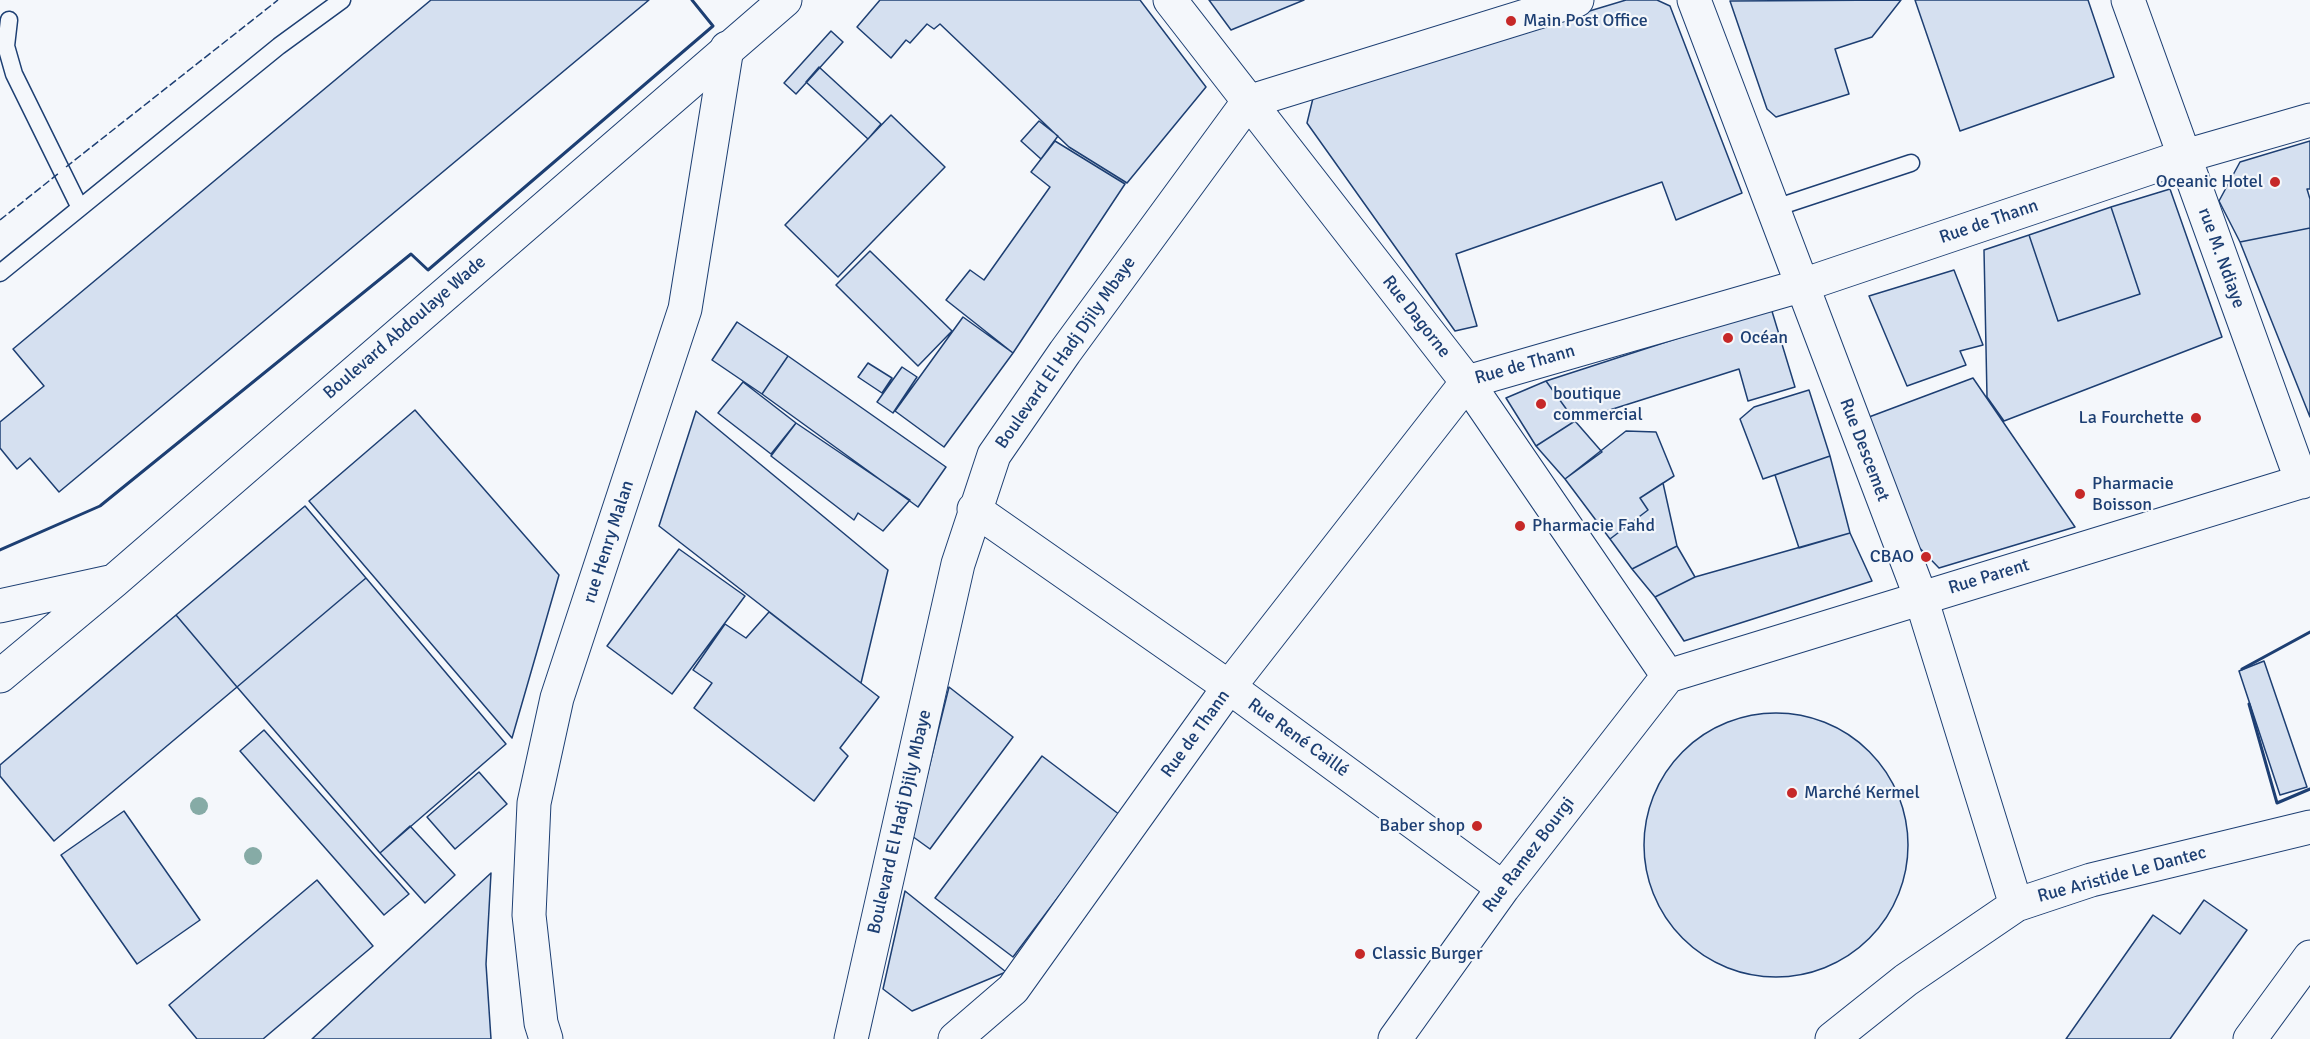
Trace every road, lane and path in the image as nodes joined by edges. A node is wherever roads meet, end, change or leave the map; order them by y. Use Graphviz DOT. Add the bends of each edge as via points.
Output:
graph roads {
  1 [pos="342,0"];
  2 [pos="785,0"];
  3 [pos="1170,0"];
  4 [pos="1577,0"];
  5 [pos="1694,0"];
  6 [pos="2128,0"];
  7 [pos="9,20"];
  8 [pos="727,48"];
  9 [pos="1248,102"];
  10 [pos="2310,120"];
  11 [pos="2185,156"];
  12 [pos="1911,163"];
  13 [pos="81,208"];
  14 [pos="1772,209"];
  15 [pos="0,273"];
  16 [pos="1800,286"];
  17 [pos="1467,382"];
  18 [pos="2306,481"];
  19 [pos="974,509"];
  20 [pos="114,581"];
  21 [pos="1920,597"];
  22 [pos="0,606"];
  23 [pos="0,676"];
  24 [pos="1668,676"];
  25 [pos="1229,687"];
  26 [pos="2310,827"];
  27 [pos="1503,888"];
  28 [pos="2016,905"];
  29 [pos="2310,957"];
  30 [pos="546,1039"];
  31 [pos="851,1039"];
  32 [pos="955,1039"];
  33 [pos="1395,1039"];
  34 [pos="1832,1039"];
  35 [pos="2250,1039"];
  1 -- 13 [label="lane" via="279,46"];
  2 -- 8 [label="street, Boulevard Abdoulaye Wade"];
  3 -- 9 [label="street, Rue Dagorne"];
  4 -- 9 [label="street"];
  5 -- 14 [label="street, Rue Descemet"];
  6 -- 11 [label="street, rue M. Ndiaye"];
  7 -- 13 [label="lane" via="6,46 14,74"];
  8 -- 20 [label="street, Boulevard Abdoulaye Wade"];
  8 -- 30 [label="street, rue Henry Malan" via="686,309 557,698 534,803 529,915"];
  9 -- 17 [label="street, Rue Dagorne"];
  9 -- 19 [label="street, Boulevard El Hadj Djily Mbaye" via="994,455"];
  10 -- 11 [label="street, Rue de Thann"];
  11 -- 16 [label="street, Rue de Thann"];
  11 -- 18 [label="street, rue M. Ndiaye"];
  12 -- 14 [label="lane"];
  13 -- 15 [label="lane"];
  14 -- 16 [label="street, Rue Descemet"];
  16 -- 17 [label="street, Rue de Thann"];
  16 -- 21 [label="street, Rue Descemet"];
  17 -- 24 [label="street, Rue Dagorne"];
  17 -- 25 [label="street, Rue de Thann"];
  18 -- 21 [label="street, Rue Parent"];
  19 -- 25 [label="street, Rue René Caillé"];
  19 -- 31 [label="street, Boulevard El Hadj Djily Mbaye" via="958,564"];
  20 -- 22 [label="street, Boulevard Abdoulaye Wade"];
  20 -- 23 [label="street"];
  21 -- 24 [label="street, Rue Parent"];
  21 -- 28 [label="street, Rue Descemet"];
  24 -- 27 [label="street, Rue Ramez Bourgi"];
  25 -- 27 [label="street, Rue René Caillé"];
  25 -- 32 [label="street, Rue de Thann" via="1013,989"];
  26 -- 28 [label="street, Rue Aristide Le Dantec" via="2091,880"];
  27 -- 33 [label="street, Rue Ramez Bourgi"];
  28 -- 34 [label="street, Rue Aristide Le Dantec" via="1906,980"];
  29 -- 35 [label="street"];
}
